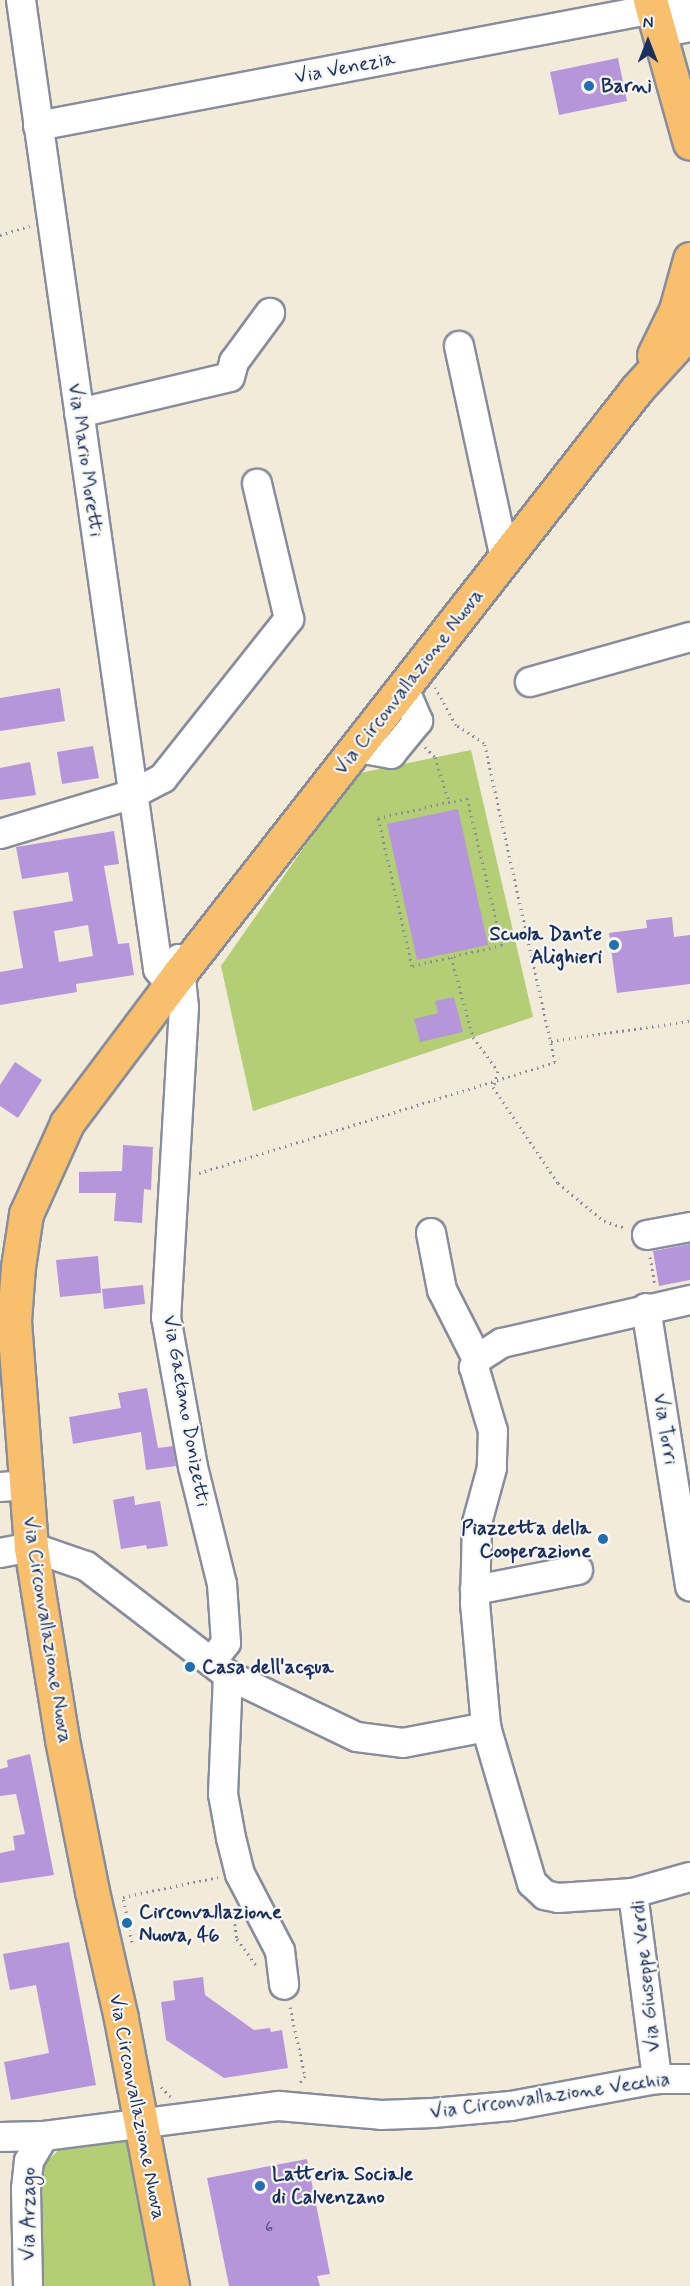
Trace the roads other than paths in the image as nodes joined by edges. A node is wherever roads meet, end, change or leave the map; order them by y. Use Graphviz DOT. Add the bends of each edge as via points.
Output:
graph roads {
  1 [pos="21,0"];
  2 [pos="690,2"];
  3 [pos="663,17"];
  4 [pos="38,126"];
  5 [pos="690,143"];
  6 [pos="689,270"];
  7 [pos="270,313"];
  8 [pos="688,336"];
  9 [pos="459,346"];
  10 [pos="637,389"];
  11 [pos="79,413"];
  12 [pos="257,484"];
  13 [pos="506,559"];
  14 [pos="690,637"];
  15 [pos="412,679"];
  16 [pos="530,682"];
  17 [pos="358,747"];
  18 [pos="133,794"];
  19 [pos="0,834"];
  20 [pos="179,974"];
  21 [pos="690,1227"];
  22 [pos="431,1233"];
  23 [pos="647,1235"];
  24 [pos="690,1300"];
  25 [pos="652,1307"];
  26 [pos="477,1359"];
  27 [pos="13,1486"];
  28 [pos="15,1550"];
  29 [pos="578,1569"];
  30 [pos="690,1587"];
  31 [pos="475,1590"];
  32 [pos="220,1668"];
  33 [pos="486,1727"];
  34 [pos="690,1877"];
  35 [pos="633,1893"];
  36 [pos="277,1986"];
  37 [pos="657,2079"];
  38 [pos="690,2079"];
  39 [pos="141,2122"];
  40 [pos="44,2136"];
  41 [pos="0,2137"];
  42 [pos="28,2286"];
  43 [pos="172,2286"];
  1 -- 4 [label="street, Via Mario Moretti"];
  2 -- 3 [label="street, Via Venezia"];
  3 -- 4 [label="street, Via Venezia"];
  3 -- 5 [label="main road"];
  4 -- 11 [label="street, Via Mario Moretti"];
  6 -- 10 [label="main road" via="676,310"];
  7 -- 11 [label="street" via="234,362 230,377"];
  8 -- 10 [label="main road"];
  9 -- 13 [label="street"];
  10 -- 13 [label="main road, Via Circonvallazione Nuova"];
  11 -- 18 [label="street, Via Mario Moretti"];
  12 -- 18 [label="street" via="288,619 164,778"];
  13 -- 15 [label="main road, Via Circonvallazione Nuova"];
  14 -- 16 [label="street"];
  15 -- 17 [label="main road, Via Circonvallazione Nuova"];
  15 -- 17 [label="street" via="418,721 411,730 391,754"];
  17 -- 20 [label="main road, Via Circonvallazione Nuova"];
  18 -- 19 [label="street"];
  18 -- 20 [label="street, Via Mario Moretti" via="155,940 179,954"];
  20 -- 27 [label="main road, Via Circonvallazione Nuova" via="67,1123 42,1172 27,1214 18,1267 15,1321"];
  20 -- 32 [label="street, Via Gaetano Donizetti" via="184,1007 166,1317 193,1467 222,1584 226,1643"];
  21 -- 23 [label="street"];
  22 -- 26 [label="street" via="442,1290"];
  24 -- 25 [label="street"];
  25 -- 26 [label="street" via="502,1343"];
  25 -- 30 [label="street, Via Torri"];
  26 -- 31 [label="street" via="474,1367 493,1431 492,1468 477,1523"];
  27 -- 28 [label="main road, Via Circonvallazione Nuova"];
  28 -- 32 [label="street" via="86,1566"];
  28 -- 39 [label="main road, Via Circonvallazione Nuova" via="62,1739"];
  29 -- 31 [label="street"];
  31 -- 33 [label="street"];
  32 -- 33 [label="street" via="357,1737 403,1743"];
  32 -- 36 [label="street" via="223,1794 240,1874 280,1951"];
  33 -- 35 [label="street" via="532,1883 545,1895 558,1898"];
  34 -- 35 [label="street, Via Giuseppe Verdi"];
  35 -- 37 [label="street, Via Giuseppe Verdi"];
  37 -- 38 [label="street, Via Circonvallazione Vecchia"];
  37 -- 39 [label="street, Via Circonvallazione Vecchia" via="511,2106 381,2115 279,2106"];
  39 -- 40 [label="street"];
  39 -- 43 [label="main road, Via Circonvallazione Nuova"];
  40 -- 41 [label="street"];
  40 -- 42 [label="street, Via Arzago" via="29,2161"];
}
